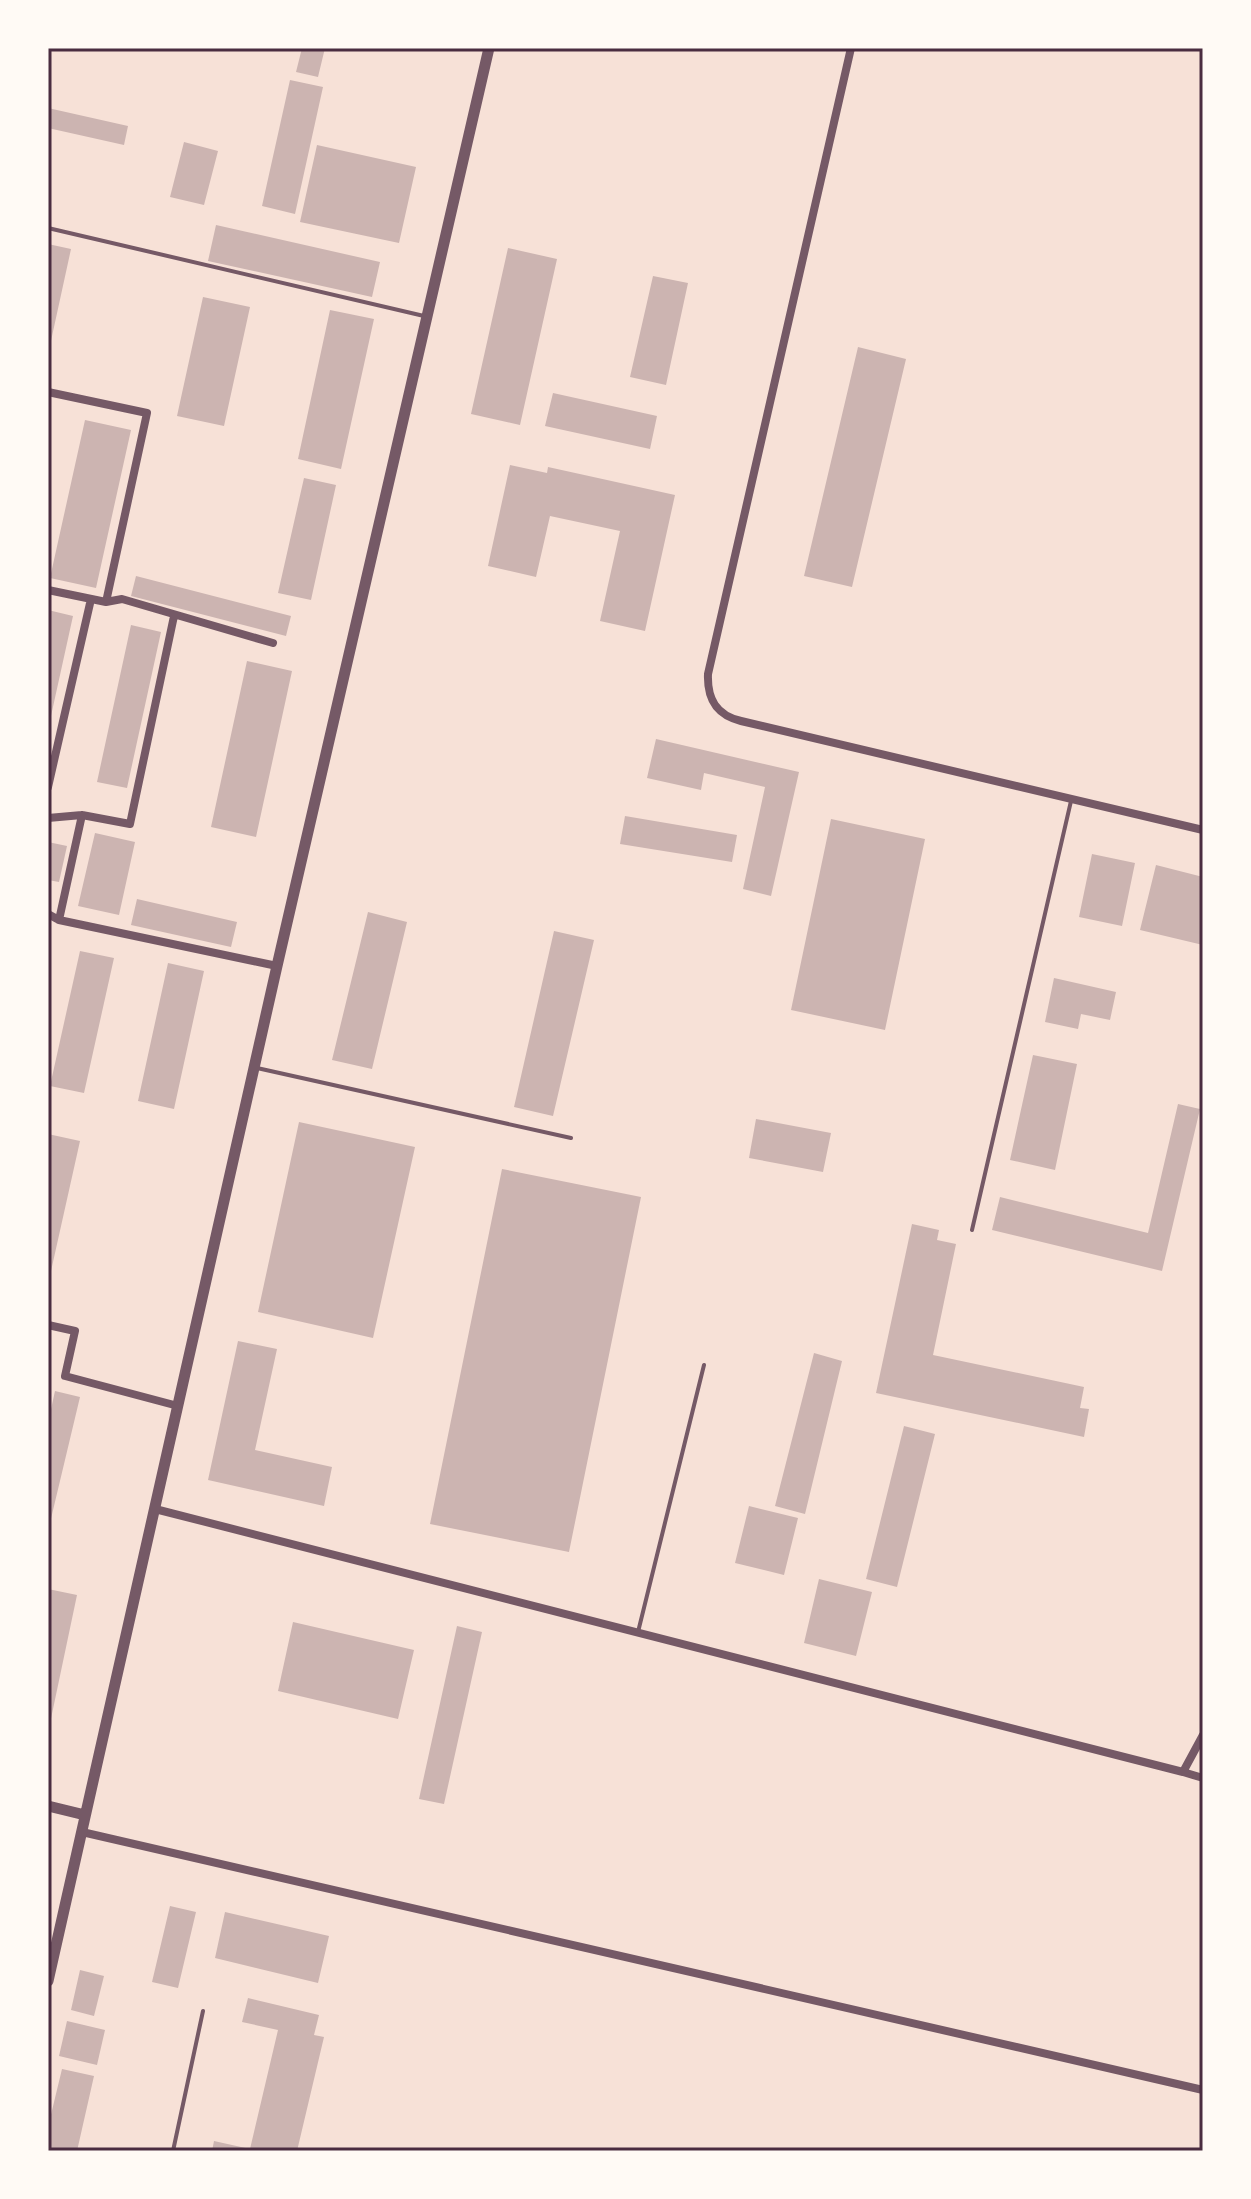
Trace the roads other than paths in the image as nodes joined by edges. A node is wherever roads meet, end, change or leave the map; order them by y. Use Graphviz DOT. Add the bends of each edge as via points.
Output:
graph roads {
  1 [pos="489,48"];
  2 [pos="851,48"];
  3 [pos="48,228"];
  4 [pos="427,317"];
  5 [pos="48,395"];
  6 [pos="48,590"];
  7 [pos="91,599"];
  8 [pos="106,602"];
  9 [pos="174,616"];
  10 [pos="273,643"];
  11 [pos="48,787"];
  12 [pos="1071,799"];
  13 [pos="82,815"];
  14 [pos="48,818"];
  15 [pos="1203,830"];
  16 [pos="48,914"];
  17 [pos="59,920"];
  18 [pos="277,966"];
  19 [pos="255,1068"];
  20 [pos="571,1138"];
  21 [pos="972,1230"];
  22 [pos="48,1325"];
  23 [pos="704,1365"];
  24 [pos="178,1406"];
  25 [pos="155,1509"];
  26 [pos="638,1632"];
  27 [pos="1203,1735"];
  28 [pos="1183,1772"];
  29 [pos="1203,1778"];
  30 [pos="48,1806"];
  31 [pos="85,1815"];
  32 [pos="82,1832"];
  33 [pos="48,1981"];
  34 [pos="203,2011"];
  35 [pos="1203,2090"];
  36 [pos="173,2151"];
  1 -- 4 [label="street"];
  2 -- 12 [label="street" via="707,688 718,711 728,718"];
  3 -- 4 [label="lane"];
  4 -- 18 [label="street"];
  5 -- 8 [label="street" via="147,413"];
  6 -- 7 [label="street"];
  7 -- 8 [label="street"];
  7 -- 11 [label="street"];
  8 -- 9 [label="street" via="122,599"];
  9 -- 10 [label="street"];
  9 -- 13 [label="street" via="130,824"];
  12 -- 15 [label="street"];
  12 -- 21 [label="lane"];
  13 -- 14 [label="street"];
  13 -- 17 [label="street"];
  16 -- 17 [label="street"];
  17 -- 18 [label="street"];
  18 -- 19 [label="street"];
  19 -- 20 [label="lane"];
  19 -- 24 [label="street"];
  22 -- 24 [label="street" via="75,1331 65,1376"];
  23 -- 26 [label="lane"];
  24 -- 25 [label="street"];
  25 -- 26 [label="street"];
  25 -- 31 [label="street"];
  26 -- 28 [label="street"];
  27 -- 28 [label="street"];
  28 -- 29 [label="street"];
  30 -- 31 [label="street"];
  31 -- 32 [label="street"];
  32 -- 33 [label="street"];
  32 -- 35 [label="street"];
  34 -- 36 [label="lane"];
}
